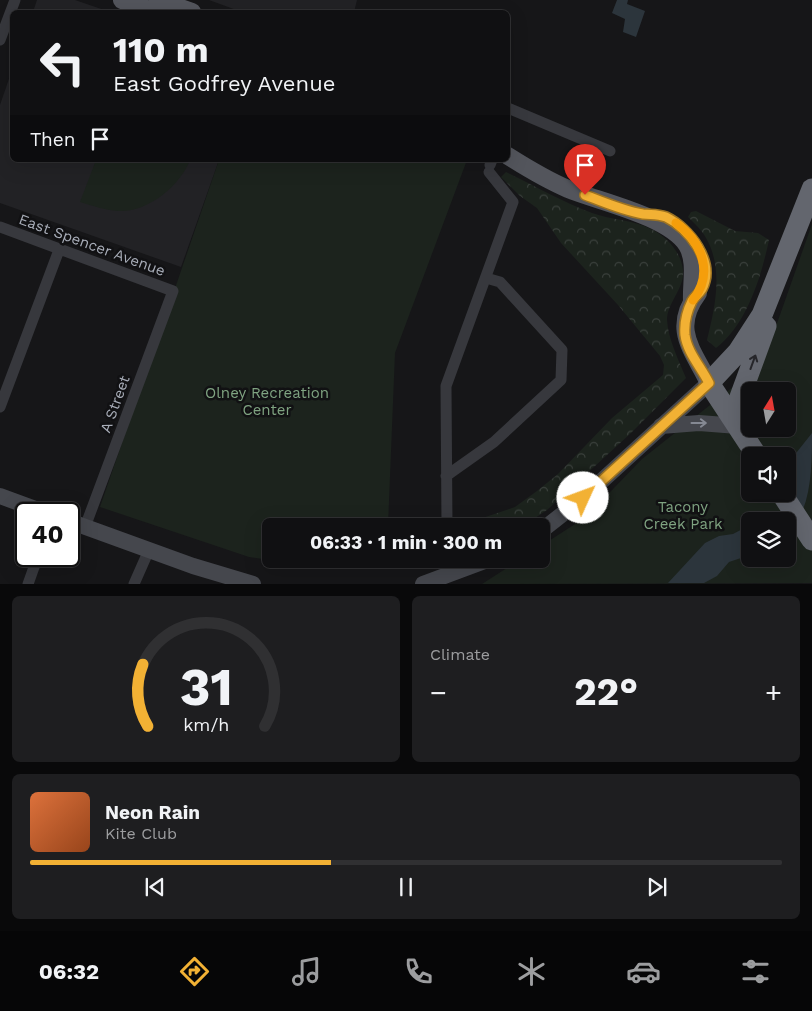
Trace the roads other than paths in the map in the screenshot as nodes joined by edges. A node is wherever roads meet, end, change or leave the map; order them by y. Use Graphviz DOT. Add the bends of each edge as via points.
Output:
graph roads {
  1 [pos="122,0"];
  2 [pos="158,0"];
  3 [pos="150,10"];
  4 [pos="186,10"];
  5 [pos="10,13"];
  6 [pos="0,40"];
  7 [pos="510,109"];
  8 [pos="610,151"];
  9 [pos="510,157"];
  10 [pos="490,166"];
  11 [pos="812,189"];
  12 [pos="0,227"];
  13 [pos="796,233"];
  14 [pos="59,250"];
  15 [pos="486,278"];
  16 [pos="173,291"];
  17 [pos="709,383"];
  18 [pos="0,407"];
  19 [pos="661,426"];
  20 [pos="738,426"];
  21 [pos="751,447"];
  22 [pos="446,476"];
  23 [pos="0,496"];
  24 [pos="16,502"];
  25 [pos="787,502"];
  26 [pos="447,518"];
  27 [pos="550,523"];
  28 [pos="80,525"];
  29 [pos="85,527"];
  30 [pos="807,531"];
  31 [pos="149,550"];
  32 [pos="34,567"];
  33 [pos="465,568"];
  34 [pos="245,583"];
  35 [pos="28,584"];
  36 [pos="134,584"];
  37 [pos="423,584"];
  1 -- 3 [label="main road"];
  2 -- 4 [label="main road"];
  5 -- 6 [label="street"];
  7 -- 8 [label="street"];
  9 -- 17 [label="main road" via="567,188 644,214 655,213 690,235 697,245 704,277 685,325 687,343"];
  10 -- 15 [label="street" via="514,202"];
  11 -- 13 [label="highway"];
  12 -- 14 [label="street, East Spencer Avenue"];
  13 -- 17 [label="highway" via="770,301 754,329"];
  20 -- 13 [label="highway, one-way" via="742,393"];
  14 -- 16 [label="street, East Spencer Avenue"];
  14 -- 18 [label="street"];
  15 -- 22 [label="street" via="446,386"];
  15 -- 22 [label="street" via="500,282 562,350 561,380 494,442"];
  16 -- 29 [label="street, A Street"];
  17 -- 19 [label="street"];
  17 -- 20 [label="highway"];
  19 -- 20 [label="street, one-way" via="699,423"];
  19 -- 27 [label="street" via="583,498"];
  20 -- 21 [label="highway"];
  22 -- 26 [label="street"];
  23 -- 24 [label="street"];
  25 -- 30 [label="highway"];
  28 -- 29 [label="street"];
  29 -- 31 [label="street"];
  31 -- 34 [label="street"];
  31 -- 36 [label="street"];
  32 -- 35 [label="street"];
  33 -- 37 [label="street"];
}
